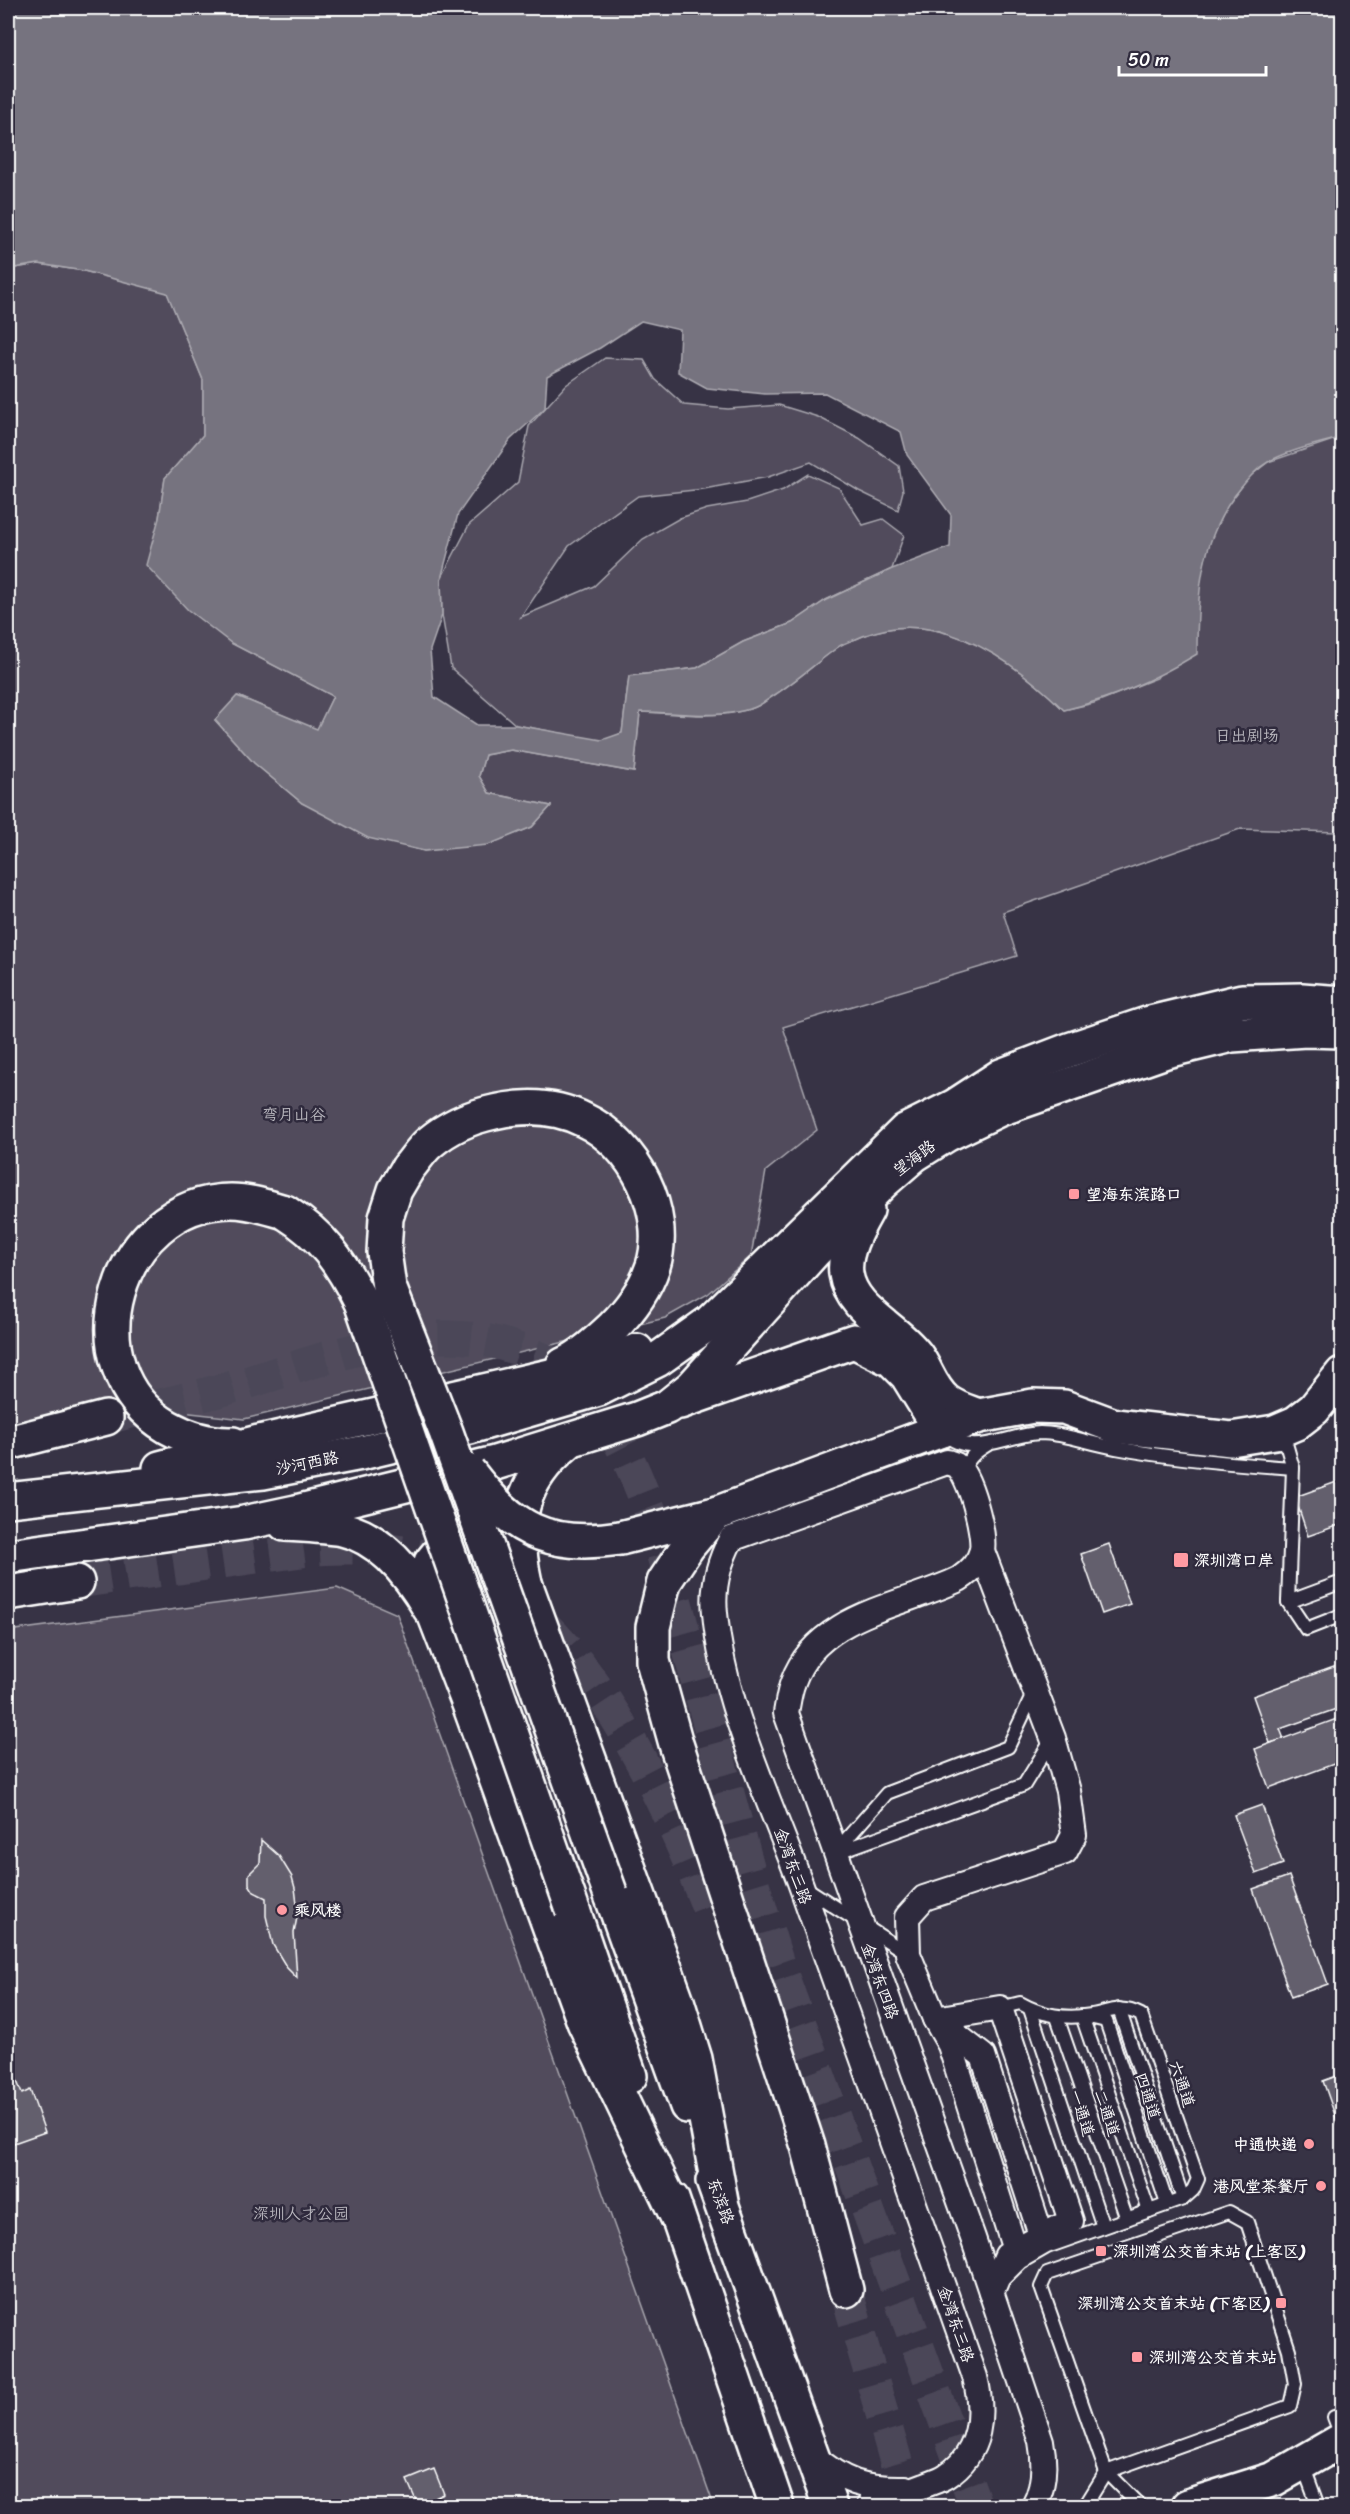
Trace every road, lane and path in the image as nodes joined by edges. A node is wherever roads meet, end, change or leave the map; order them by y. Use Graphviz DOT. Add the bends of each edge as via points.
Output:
graph roads {
  1 [pos="1342,1003"];
  2 [pos="1342,1031"];
  3 [pos="883,1182"];
  4 [pos="709,1323"];
  5 [pos="527,1381"];
  6 [pos="1339,1384"];
  7 [pos="599,1389"];
  8 [pos="919,1392"];
  9 [pos="667,1407"];
  10 [pos="106,1418"];
  11 [pos="941,1430"];
  12 [pos="983,1431"];
  13 [pos="446,1432"];
  14 [pos="1275,1432"];
  15 [pos="571,1440"];
  16 [pos="259,1442"];
  17 [pos="910,1442"];
  18 [pos="8,1443"];
  19 [pos="1293,1468"];
  20 [pos="963,1473"];
  21 [pos="22,1498"];
  22 [pos="715,1514"];
  23 [pos="244,1523"];
  24 [pos="982,1551"];
  25 [pos="8,1556"];
  26 [pos="77,1582"];
  27 [pos="525,1582"];
  28 [pos="1342,1582"];
  29 [pos="8,1593"];
  30 [pos="1288,1602"];
  31 [pos="1342,1615"];
  32 [pos="435,1616"];
  33 [pos="1035,1690"];
  34 [pos="1053,1738"];
  35 [pos="834,1853"];
  36 [pos="801,1885"];
  37 [pos="710,1912"];
  38 [pos="858,1921"];
  39 [pos="908,1954"];
  40 [pos="1000,2008"];
  41 [pos="1030,2009"];
  42 [pos="1119,2009"];
  43 [pos="1082,2016"];
  44 [pos="1058,2017"];
  45 [pos="935,2019"];
  46 [pos="1183,2199"];
  47 [pos="721,2201"];
  48 [pos="1167,2204"];
  49 [pos="1149,2211"];
  50 [pos="678,2218"];
  51 [pos="1127,2219"];
  52 [pos="1103,2228"];
  53 [pos="1041,2235"];
  54 [pos="1015,2250"];
  55 [pos="991,2293"];
  56 [pos="1340,2428"];
  57 [pos="812,2455"];
  58 [pos="1302,2464"];
  59 [pos="1106,2472"];
  60 [pos="929,2483"];
  61 [pos="777,2506"];
  62 [pos="830,2506"];
  63 [pos="869,2506"];
  64 [pos="1034,2506"];
  65 [pos="1085,2506"];
  66 [pos="1140,2506"];
  67 [pos="1188,2506"];
  68 [pos="1318,2506"];
  1 -- 4 [label="main road, 望海路" via="1242,1001 1150,1023 1001,1076 956,1106 905,1131"];
  2 -- 3 [label="main road, 望海路" via="1232,1035 1166,1052 1000,1109 946,1135 914,1155"];
  3 -- 9 [label="main road, 望海路" via="692,1387"];
  3 -- 12 [label="main road" via="857,1227 846,1257 850,1289 862,1308 889,1327 917,1356 945,1400"];
  4 -- 5 [label="main road" via="616,1359"];
  4 -- 7 [label="main road, 望海路" via="657,1360"];
  5 -- 13 [label="main road, bridge" via="585,1352 623,1317 636,1302 654,1264 657,1237 645,1185 628,1157 585,1120 534,1107 476,1116 449,1128 428,1144 408,1168 395,1190 386,1218 384,1252 390,1287"];
  5 -- 16 [label="main road"];
  6 -- 14 [label="main road" via="1296,1424"];
  7 -- 21 [label="main road, 沙河西路" via="471,1427 263,1472"];
  8 -- 9 [label="main road" via="892,1360 854,1341"];
  8 -- 11 [label="main road"];
  8 -- 17 [label="main road" via="920,1411"];
  9 -- 15 [label="main road, 望海路"];
  10 -- 18 [label="main road"];
  11 -- 12 [label="main road"];
  11 -- 17 [label="main road"];
  12 -- 14 [label="main road" via="1033,1406 1064,1407 1115,1426 1231,1439"];
  12 -- 19 [label="lane" via="1040,1433 1117,1448"];
  12 -- 20 [label="lane"];
  13 -- 22 [label="main road, bridge" via="464,1466 510,1517 538,1533 564,1541 590,1543 620,1538"];
  13 -- 47 [label="main road, 东滨路, bridge"];
  14 -- 19 [label="lane" via="1287,1447"];
  15 -- 23 [label="main road" via="402,1486"];
  15 -- 27 [label="main road" via="538,1471 522,1506 519,1544"];
  16 -- 21 [label="main road" via="122,1478"];
  16 -- 50 [label="main road, bridge" via="202,1442 155,1419 136,1401 122,1377 114,1347 113,1317 118,1288 138,1249 156,1230 179,1215 206,1205 230,1201 258,1203 285,1212 307,1226 328,1247 361,1302"];
  17 -- 22 [label="main road"];
  19 -- 30 [label="lane"];
  20 -- 24 [label="street" via="981,1528"];
  20 -- 36 [label="street, 金湾东三路" via="947,1462 731,1539 721,1558 714,1612 720,1650 735,1709"];
  22 -- 37 [label="main road" via="664,1582 653,1627 653,1661 676,1744 808,2146 846,2290"];
  23 -- 25 [label="main road"];
  23 -- 32 [label="main road" via="343,1530 364,1538 414,1582"];
  24 -- 33 [label="street"];
  24 -- 35 [label="street, 金湾东四路" via="969,1572 959,1579 851,1620 827,1636 808,1656 793,1681 786,1713"];
  26 -- 29 [label="main road"];
  27 -- 32 [label="main road" via="498,1545 467,1538 454,1541 441,1550 428,1575"];
  27 -- 47 [label="main road" via="677,2001 695,2059"];
  28 -- 30 [label="lane"];
  30 -- 31 [label="lane" via="1306,1629"];
  32 -- 50 [label="main road" via="584,2022"];
  33 -- 34 [label="street"];
  33 -- 35 [label="lane" via="1008,1747 887,1793"];
  34 -- 35 [label="lane" via="1024,1785"];
  34 -- 39 [label="street" via="1068,1791 1074,1835 1065,1852 924,1898 907,1917"];
  35 -- 38 [label="street, 金湾东四路"];
  36 -- 38 [label="lane"];
  36 -- 60 [label="street, 金湾东三路" via="981,2402 975,2441 962,2463 946,2477"];
  38 -- 39 [label="lane"];
  38 -- 55 [label="street, 金湾东四路"];
  39 -- 45 [label="street"];
  40 -- 41 [label="lane" via="1020,2003"];
  40 -- 45 [label="street"];
  40 -- 53 [label="street" via="1071,2221"];
  41 -- 44 [label="lane"];
  41 -- 52 [label="lane, 一通道"];
  42 -- 43 [label="lane"];
  42 -- 46 [label="lane"];
  42 -- 46 [label="lane, 六通道" via="1129,2008 1141,2014 1198,2179"];
  43 -- 44 [label="lane"];
  43 -- 48 [label="lane, 四通道" via="1106,2021"];
  43 -- 49 [label="lane"];
  44 -- 51 [label="lane, 二通道"];
  45 -- 53 [label="street" via="983,2056"];
  45 -- 54 [label="street" via="950,2045"];
  46 -- 48 [label="lane"];
  47 -- 57 [label="main road, 东滨路"];
  48 -- 49 [label="lane"];
  49 -- 51 [label="lane"];
  50 -- 61 [label="main road"];
  51 -- 52 [label="lane"];
  52 -- 55 [label="lane" via="1047,2247 1021,2262"];
  53 -- 54 [label="street"];
  54 -- 55 [label="street" via="1007,2255"];
  55 -- 64 [label="street, 金湾东四路" via="1041,2441 1043,2478"];
  56 -- 58 [label="main road"];
  57 -- 60 [label="street" via="832,2473 853,2483 884,2489"];
  57 -- 62 [label="main road, 东滨路"];
  58 -- 67 [label="main road" via="1274,2479"];
  58 -- 68 [label="lane"];
  59 -- 59 [label="lane" via="1290,2406 1295,2384 1289,2350 1247,2222 1229,2212 1047,2274 1041,2287"];
  59 -- 65 [label="lane"];
  59 -- 66 [label="lane"];
  60 -- 63 [label="street"];
}
